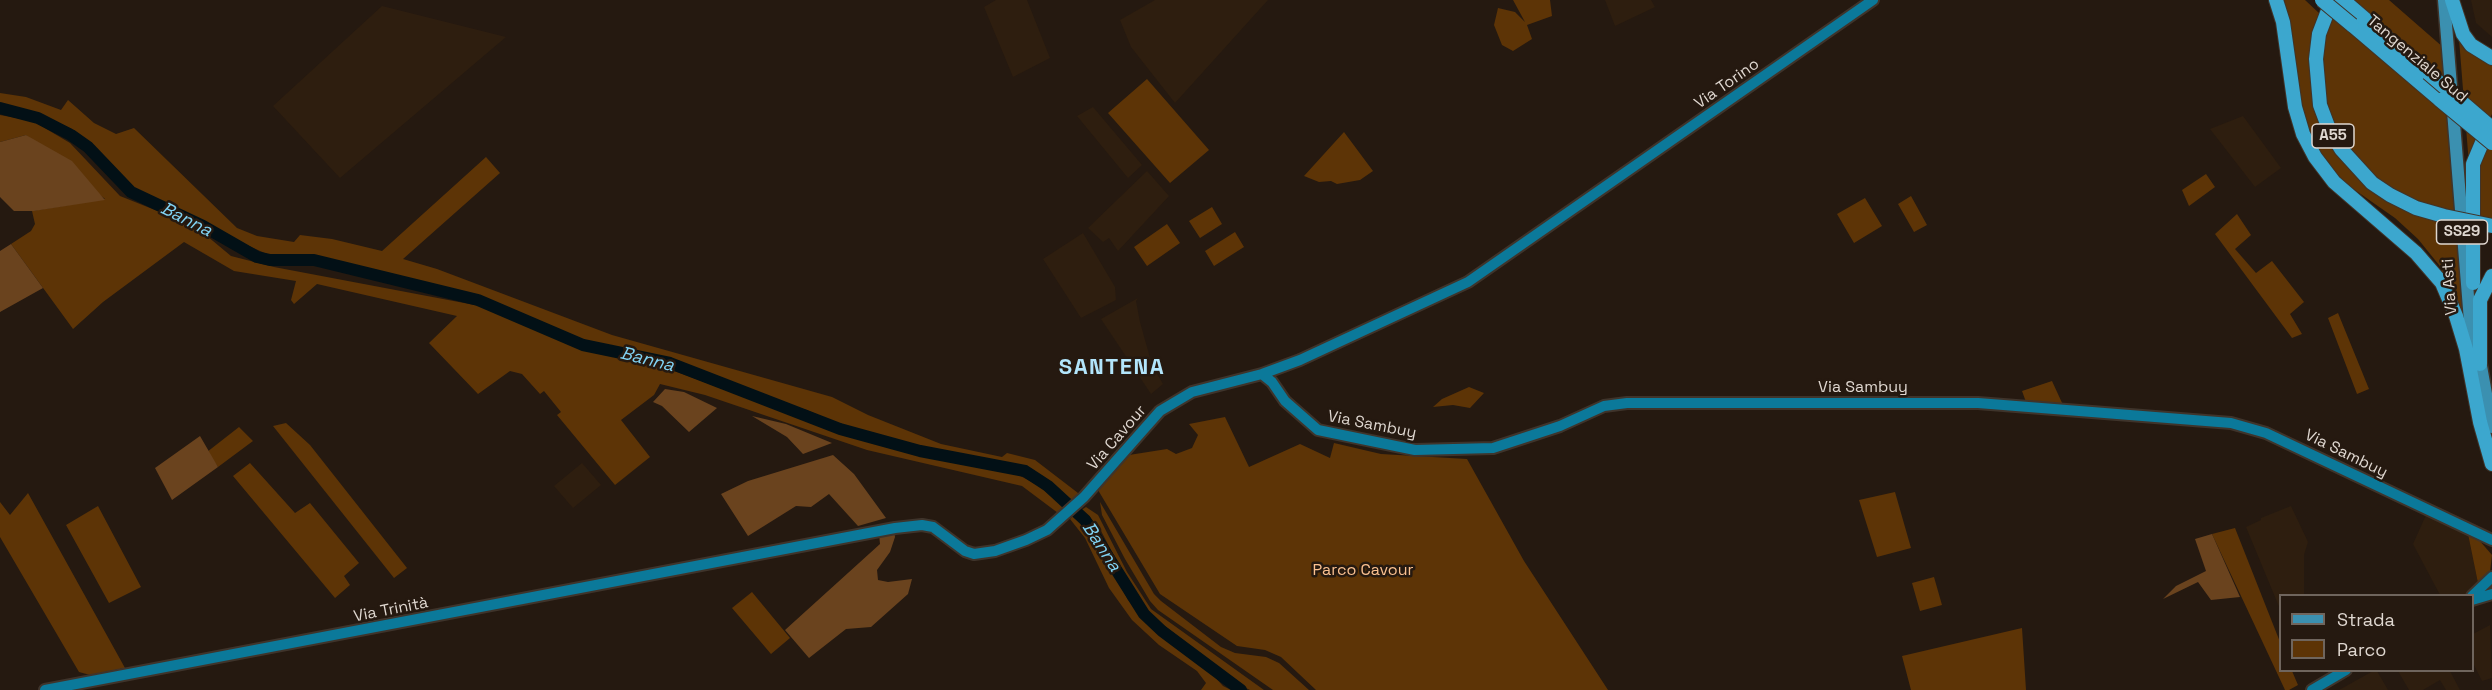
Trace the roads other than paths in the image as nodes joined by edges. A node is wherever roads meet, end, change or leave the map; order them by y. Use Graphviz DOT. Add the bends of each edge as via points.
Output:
graph roads {
  1 [pos="1873,0"];
  2 [pos="2276,0"];
  3 [pos="2322,0"];
  4 [pos="2332,0"];
  5 [pos="2343,0"];
  6 [pos="2444,0"];
  7 [pos="2451,0"];
  8 [pos="2354,19"];
  9 [pos="2492,58"];
  10 [pos="2492,121"];
  11 [pos="2492,128"];
  12 [pos="2492,143"];
  13 [pos="1599,191"];
  14 [pos="2492,226"];
  15 [pos="2492,276"];
  16 [pos="2473,283"];
  17 [pos="2480,364"];
  18 [pos="1262,374"];
  19 [pos="2492,427"];
  20 [pos="2492,463"];
  21 [pos="2486,535"];
  22 [pos="2492,549"];
  23 [pos="744,558"];
  24 [pos="2492,577"];
  25 [pos="2474,594"];
  26 [pos="2491,595"];
  27 [pos="2474,599"];
  28 [pos="2343,672"];
  29 [pos="45,690"];
  30 [pos="2312,690"];
  1 -- 13 [label="street, Via Torino"];
  2 -- 20 [label="highway" via="2303,134 2334,182 2416,253 2442,283 2466,349"];
  3 -- 8 [label="highway, Tangenziale Sud, bridge"];
  4 -- 14 [label="highway, A55, bridge" via="2319,34 2316,59 2320,105 2341,149 2372,183 2390,195 2416,208"];
  5 -- 8 [label="highway, Tangenziale Sud"];
  6 -- 20 [label="main road, Via Asti / SS29" via="2471,338"];
  7 -- 9 [label="highway" via="2463,34 2471,45"];
  7 -- 16 [label="main road, Via Asti / SS29"];
  8 -- 11 [label="highway, Tangenziale Sud, bridge" via="2428,73"];
  8 -- 12 [label="highway, Tangenziale Sud, bridge"];
  10 -- 16 [label="highway" via="2473,164"];
  13 -- 18 [label="street, Via Cavour" via="1481,274 1425,305"];
  15 -- 17 [label="highway" via="2480,300"];
  16 -- 17 [label="main road, Via Asti / SS29"];
  17 -- 19 [label="main road, Via Asti / SS29"];
  18 -- 21 [label="street, Via Sambuy" via="1291,408 1318,430 1407,449 1493,448 1560,426 1604,405 1627,403 1978,404 2241,424"];
  18 -- 23 [label="street, Via Cavour" via="1192,392 1160,411 1083,498 1040,534 983,553 968,553 938,529 922,525"];
  21 -- 22 [label="street, Via Sambuy"];
  23 -- 29 [label="street, Via Trinità"];
  24 -- 25 [label="street"];
  26 -- 27 [label="street"];
  28 -- 30 [label="street"];
}
